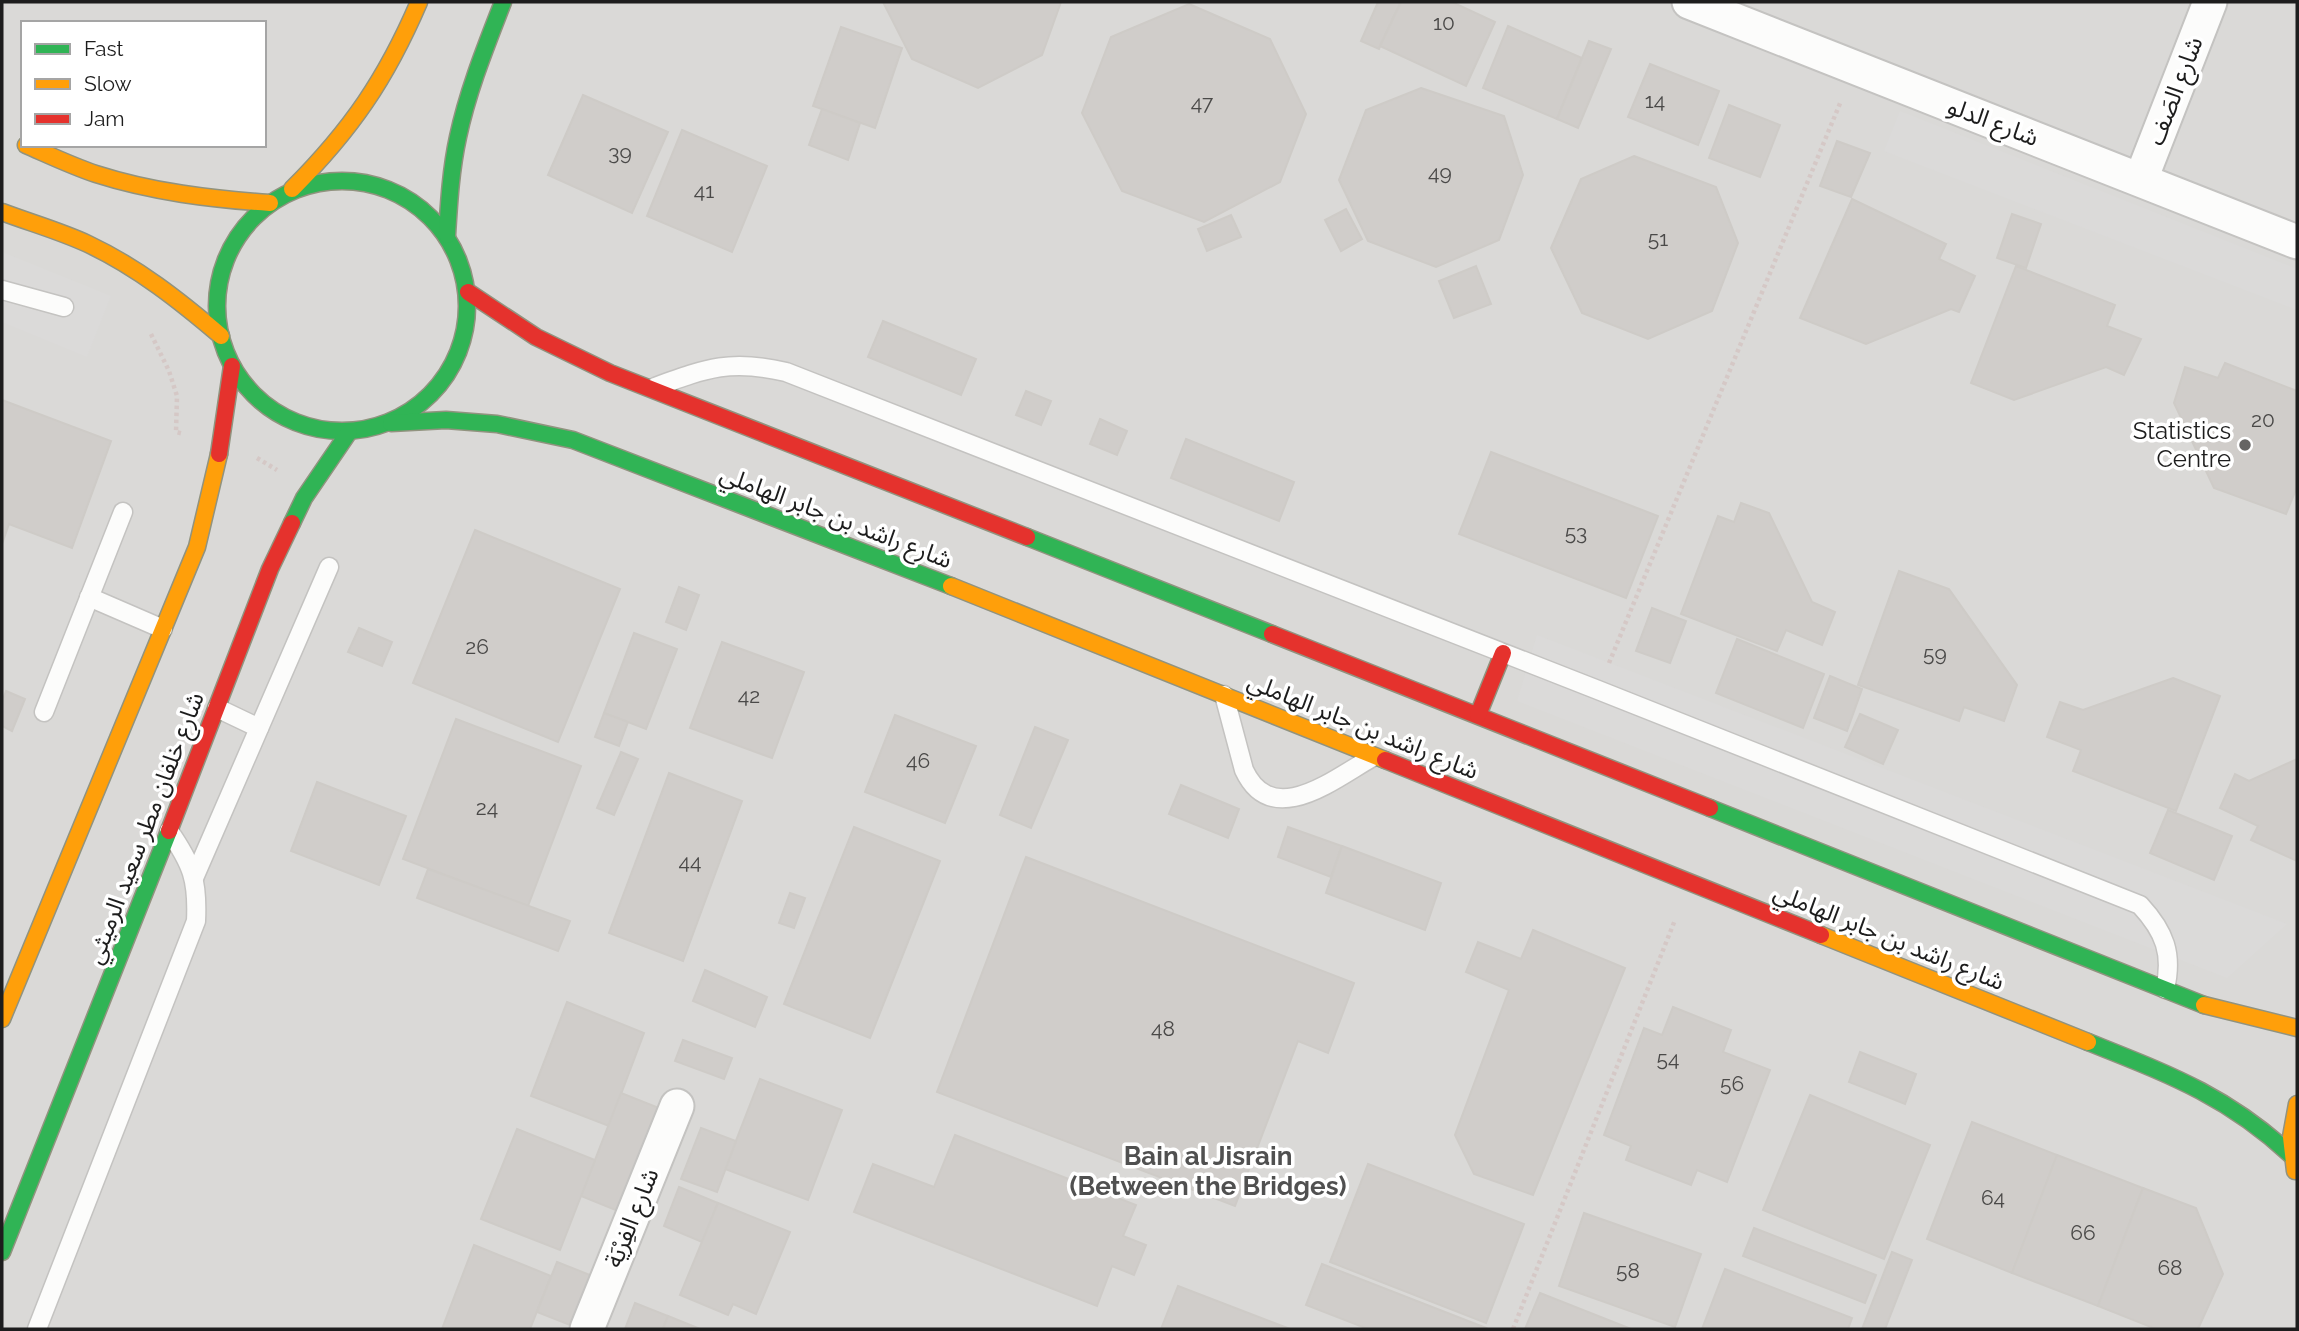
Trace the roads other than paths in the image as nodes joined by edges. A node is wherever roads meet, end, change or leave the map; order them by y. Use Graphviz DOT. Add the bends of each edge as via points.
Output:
graph roads {
  1 [pos="419,2"];
  2 [pos="503,2"];
  3 [pos="1689,2"];
  4 [pos="2210,2"];
  5 [pos="30,147"];
  6 [pos="2141,179"];
  7 [pos="290,191"];
  8 [pos="270,203"];
  9 [pos="2,212"];
  10 [pos="447,235"];
  11 [pos="2297,242"];
  12 [pos="2,289"];
  13 [pos="468,292"];
  14 [pos="64,307"];
  15 [pos="221,336"];
  16 [pos="232,366"];
  17 [pos="650,389"];
  18 [pos="391,423"];
  19 [pos="349,432"];
  20 [pos="123,512"];
  21 [pos="329,567"];
  22 [pos="89,597"];
  23 [pos="163,629"];
  24 [pos="1503,653"];
  25 [pos="1224,695"];
  26 [pos="216,708"];
  27 [pos="44,712"];
  28 [pos="1478,715"];
  29 [pos="259,727"];
  30 [pos="1375,755"];
  31 [pos="169,831"];
  32 [pos="194,878"];
  33 [pos="2165,989"];
  34 [pos="2,1019"];
  35 [pos="2297,1028"];
  36 [pos="2297,1104"];
  37 [pos="677,1107"];
  38 [pos="2291,1154"];
  39 [pos="2297,1180"];
  40 [pos="2,1252"];
  41 [pos="37,1329"];
  42 [pos="587,1329"];
  1 -- 7 [label="street" via="388,71 360,115"];
  2 -- 10 [label="street" via="461,124 450,179"];
  3 -- 6 [label="street, شارع الدلو"];
  4 -- 6 [label="street, شارع الصَف"];
  5 -- 8 [label="street" via="139,186"];
  6 -- 11 [label="street, شارع الدلو"];
  7 -- 8 [label="street"];
  7 -- 10 [label="street" via="324,181 359,181 393,190 423,209"];
  8 -- 15 [label="street" via="243,229 224,262 217,299"];
  9 -- 15 [label="street" via="88,244 123,263"];
  10 -- 13 [label="street"];
  12 -- 14 [label="lane"];
  13 -- 17 [label="street, شارع راشد بن جابر الهاملي" via="573,357"];
  13 -- 18 [label="street" via="466,332 451,370 425,401"];
  15 -- 16 [label="street"];
  16 -- 19 [label="street" via="252,395 281,416 314,429"];
  16 -- 23 [label="street" via="209,503 197,547"];
  17 -- 24 [label="lane" via="722,366 786,372"];
  17 -- 28 [label="street, شارع راشد بن جابر الهاملي"];
  18 -- 19 [label="street"];
  18 -- 25 [label="street, شارع راشد بن جابر الهاملي" via="476,420 560,435"];
  19 -- 26 [label="street, شارع خلفان مطر سعيد الرميثي" via="285,533"];
  20 -- 22 [label="lane"];
  21 -- 29 [label="lane"];
  22 -- 23 [label="lane"];
  22 -- 27 [label="lane"];
  23 -- 34 [label="street"];
  24 -- 28 [label="street"];
  24 -- 33 [label="lane" via="2140,905 2163,935 2169,971"];
  25 -- 30 [label="street, شارع راشد بن جابر الهاملي"];
  25 -- 30 [label="lane" via="1244,770 1264,794 1291,799 1304,796"];
  26 -- 29 [label="lane"];
  26 -- 31 [label="street, شارع خلفان مطر سعيد الرميثي"];
  28 -- 33 [label="street, شارع راشد بن جابر الهاملي"];
  29 -- 32 [label="lane"];
  30 -- 38 [label="street, شارع راشد بن جابر الهاملي" via="2183,1080 2241,1111"];
  31 -- 32 [label="lane"];
  31 -- 40 [label="street, شارع خلفان مطر سعيد الرميثي"];
  32 -- 41 [label="lane" via="196,921"];
  33 -- 35 [label="street, شارع راشد بن جابر الهاملي" via="2243,1017"];
  36 -- 38 [label="street"];
  37 -- 42 [label="street, شارع الفِرْيَة"];
  38 -- 39 [label="street"];
}
